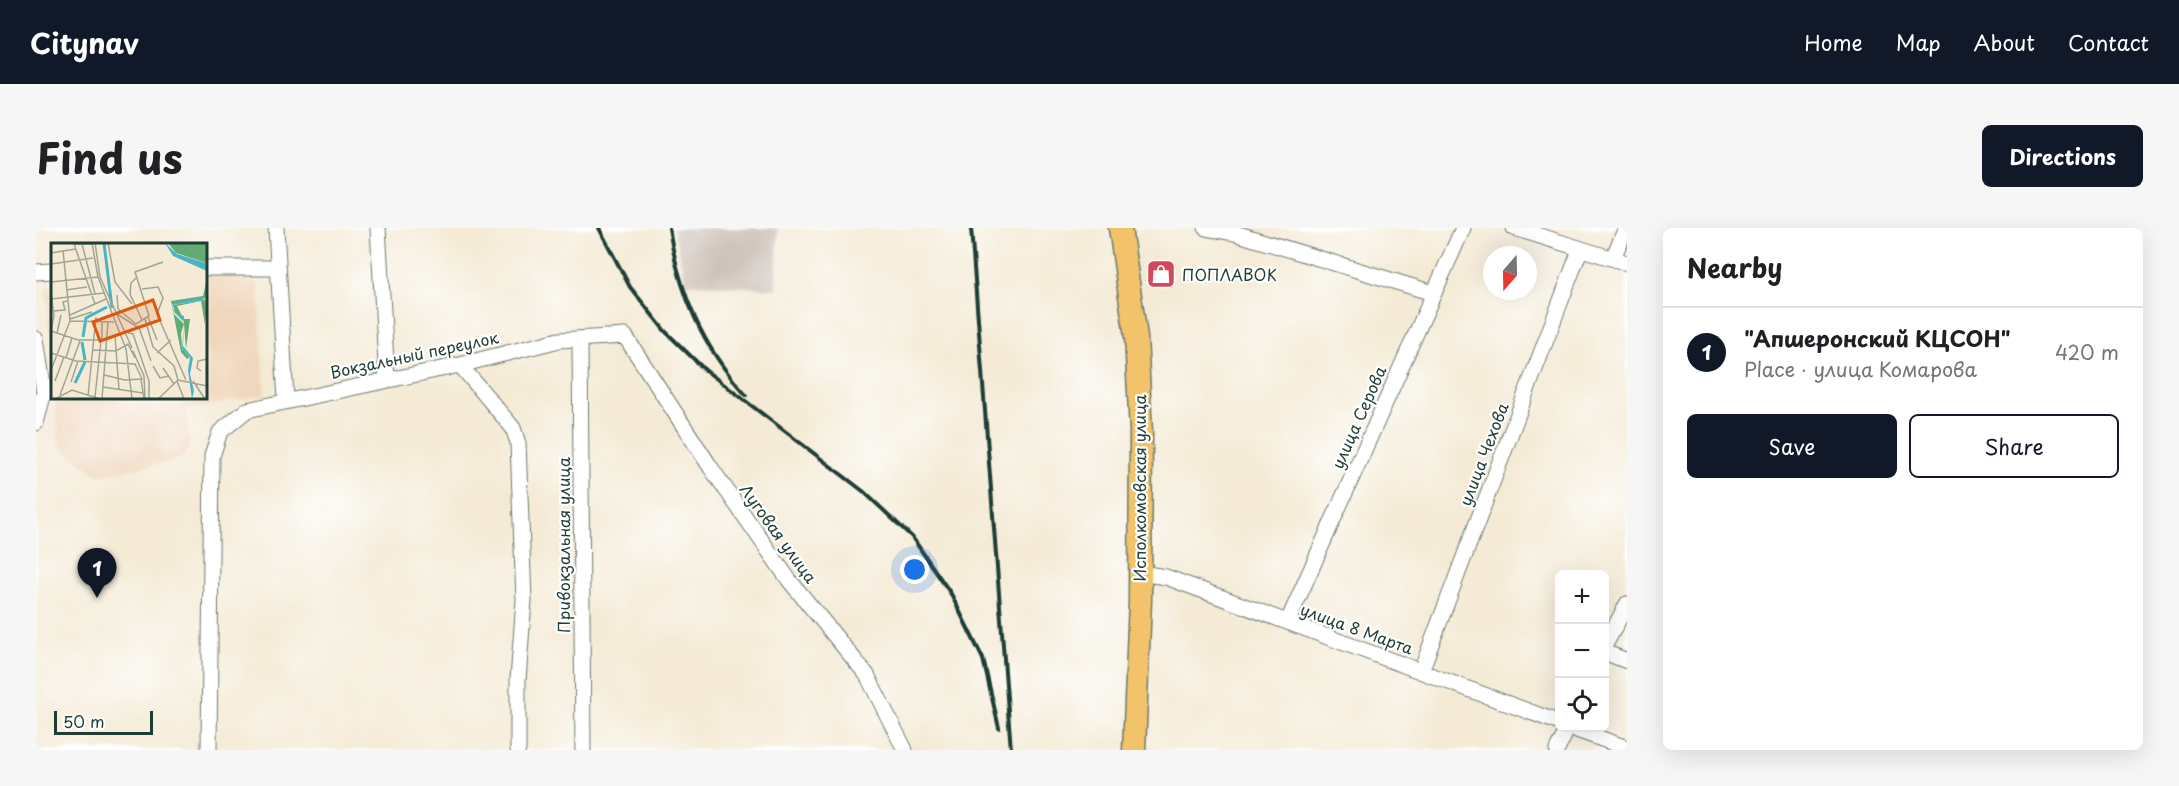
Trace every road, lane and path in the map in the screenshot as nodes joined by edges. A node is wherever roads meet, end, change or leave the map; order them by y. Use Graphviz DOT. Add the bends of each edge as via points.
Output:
graph roads {
  1 [pos="276,228"];
  2 [pos="378,228"];
  3 [pos="1120,228"];
  4 [pos="1206,228"];
  5 [pos="1463,228"];
  6 [pos="1514,228"];
  7 [pos="1626,228"];
  8 [pos="1235,231"];
  9 [pos="1580,250"];
  10 [pos="1620,260"];
  11 [pos="207,268"];
  12 [pos="278,268"];
  13 [pos="51,271"];
  14 [pos="36,272"];
  15 [pos="1433,293"];
  16 [pos="625,336"];
  17 [pos="36,339"];
  18 [pos="580,340"];
  19 [pos="460,365"];
  20 [pos="387,379"];
  21 [pos="286,400"];
  22 [pos="36,423"];
  23 [pos="1140,573"];
  24 [pos="1627,604"];
  25 [pos="1288,621"];
  26 [pos="1609,639"];
  27 [pos="1609,654"];
  28 [pos="1627,661"];
  29 [pos="1421,670"];
  30 [pos="1555,721"];
  31 [pos="1568,732"];
  32 [pos="1581,732"];
  33 [pos="1627,748"];
  34 [pos="209,750"];
  35 [pos="518,750"];
  36 [pos="583,750"];
  37 [pos="905,750"];
  38 [pos="1134,750"];
  39 [pos="1557,750"];
  1 -- 12 [label="street"];
  2 -- 20 [label="street"];
  3 -- 23 [label="main road, Исполкомовская улица" via="1136,337 1141,432"];
  4 -- 8 [label="street"];
  5 -- 15 [label="street, улица Серова"];
  6 -- 9 [label="street"];
  7 -- 10 [label="street"];
  8 -- 15 [label="street"];
  9 -- 10 [label="street"];
  9 -- 29 [label="street, улица Чехова"];
  11 -- 12 [label="street"];
  12 -- 21 [label="street"];
  13 -- 14 [label="street"];
  15 -- 25 [label="street, улица Серова"];
  16 -- 18 [label="street, Вокзальный переулок"];
  16 -- 37 [label="street, Луговая улица" via="789,580 867,675"];
  17 -- 22 [label="street" via="44,392"];
  18 -- 19 [label="street, Вокзальный переулок" via="559,340"];
  18 -- 36 [label="street, Привокзальная улица"];
  19 -- 20 [label="street, Вокзальный переулок"];
  19 -- 35 [label="street" via="513,428 518,443 524,600"];
  20 -- 21 [label="street, Вокзальный переулок"];
  21 -- 34 [label="street, Вокзальный переулок" via="247,410 220,432 212,456"];
  23 -- 25 [label="street, улица 8 Марта" via="1166,577"];
  23 -- 38 [label="main road, Исполкомовская улица"];
  24 -- 26 [label="street"];
  25 -- 29 [label="street, улица 8 Марта"];
  27 -- 28 [label="street"];
  29 -- 30 [label="street, улица 8 Марта"];
  31 -- 39 [label="street"];
  32 -- 33 [label="street"];
}
